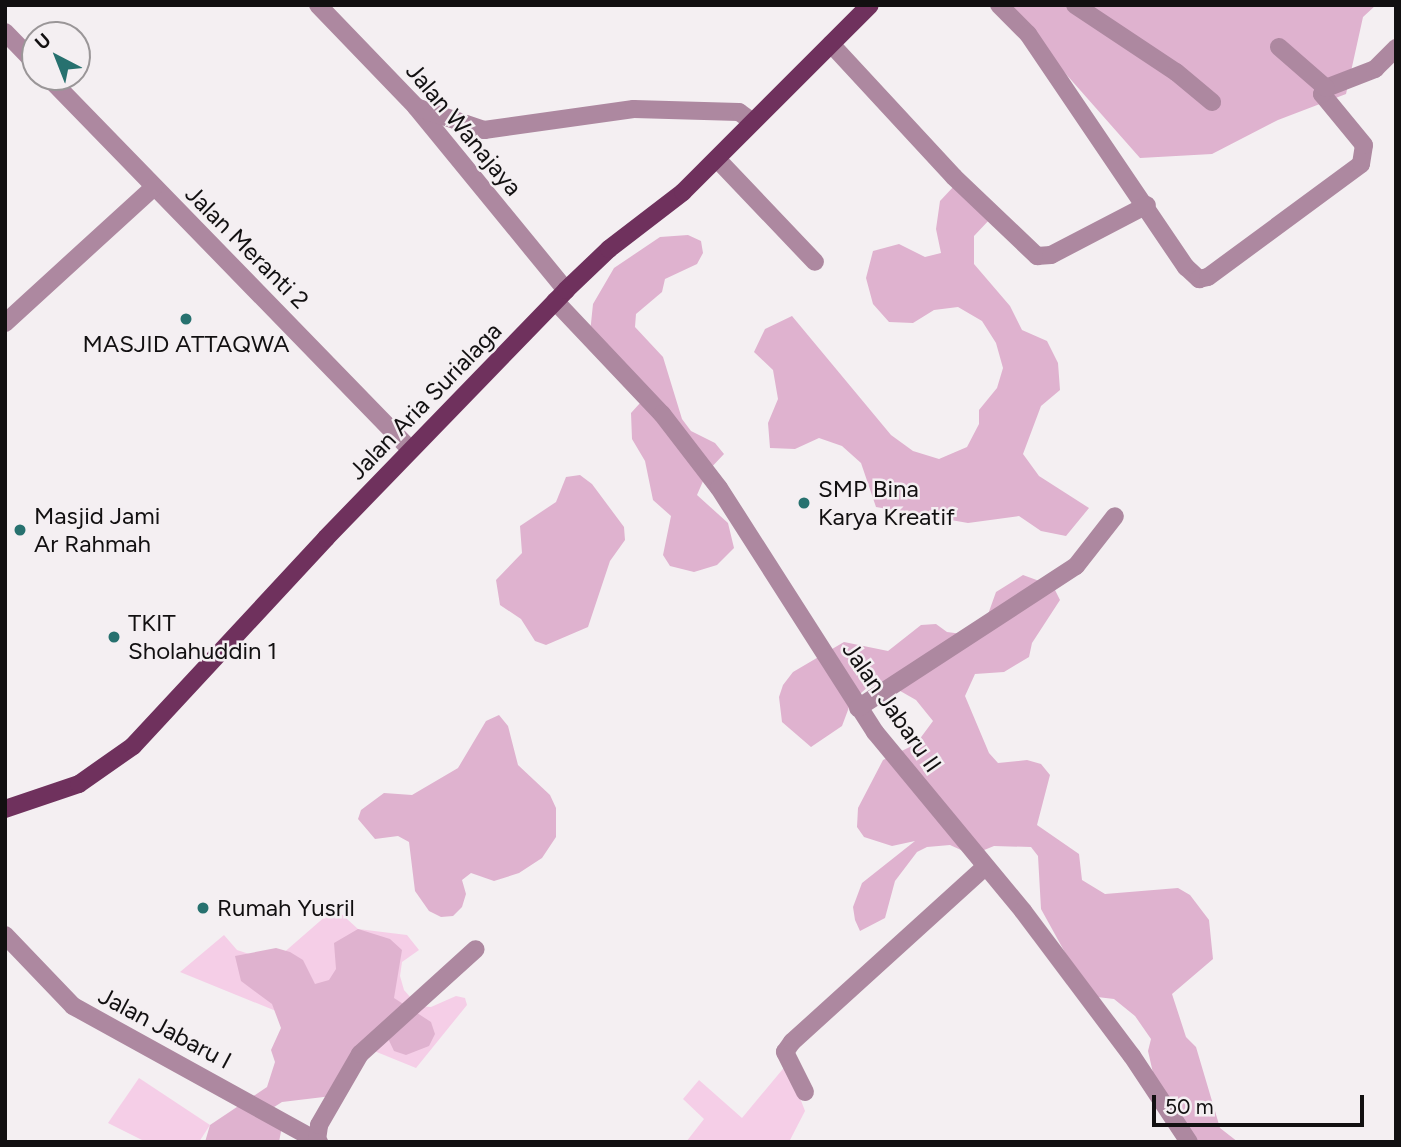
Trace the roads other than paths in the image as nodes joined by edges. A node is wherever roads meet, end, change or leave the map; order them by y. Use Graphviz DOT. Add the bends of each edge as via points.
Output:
graph roads {
  1 [pos="318,5"];
  2 [pos="870,5"];
  3 [pos="999,5"];
  4 [pos="1075,5"];
  5 [pos="5,32"];
  6 [pos="831,44"];
  7 [pos="1279,47"];
  8 [pos="1396,48"];
  9 [pos="21,49"];
  10 [pos="1326,89"];
  11 [pos="61,91"];
  12 [pos="1212,102"];
  13 [pos="416,107"];
  14 [pos="753,122"];
  15 [pos="717,159"];
  16 [pos="154,187"];
  17 [pos="1147,205"];
  18 [pos="815,262"];
  19 [pos="561,296"];
  20 [pos="8,315"];
  21 [pos="411,450"];
  22 [pos="1115,516"];
  23 [pos="858,708"];
  24 [pos="5,808"];
  25 [pos="985,867"];
  26 [pos="5,935"];
  27 [pos="476,949"];
  28 [pos="805,1092"];
  29 [pos="318,1141"];
  30 [pos="1189,1142"];
  1 -- 13 [label="street, Jalan Wanajaya"];
  2 -- 6 [label="main road, Jalan Aria Surialaga"];
  3 -- 17 [label="street" via="1028,34"];
  4 -- 12 [label="street" via="1176,72"];
  5 -- 9 [label="street"];
  6 -- 14 [label="main road, Jalan Aria Surialaga"];
  6 -- 17 [label="street" via="954,177 1037,256 1051,255"];
  7 -- 10 [label="street"];
  8 -- 10 [label="street" via="1366,74"];
  10 -- 17 [label="street" via="1325,103 1366,149 1361,164 1208,277 1192,275"];
  11 -- 16 [label="street, Jalan Meranti 2"];
  13 -- 14 [label="street" via="484,130 634,109 739,112"];
  13 -- 19 [label="street, Jalan Wanajaya"];
  14 -- 15 [label="main road, Jalan Aria Surialaga"];
  15 -- 18 [label="street"];
  15 -- 19 [label="main road, Jalan Aria Surialaga"];
  16 -- 20 [label="street"];
  16 -- 21 [label="street, Jalan Meranti 2"];
  19 -- 21 [label="main road, Jalan Aria Surialaga"];
  19 -- 23 [label="street, Jalan Jabaru II" via="719,488"];
  21 -- 24 [label="main road, Jalan Aria Surialaga" via="133,746 79,784"];
  22 -- 23 [label="street" via="1076,566"];
  23 -- 25 [label="street, Jalan Jabaru II"];
  25 -- 28 [label="street" via="788,1046 785,1052"];
  25 -- 30 [label="street, Jalan Jabaru II" via="1132,1056"];
  26 -- 29 [label="street, Jalan Jabaru I" via="73,1006"];
  27 -- 29 [label="street" via="360,1054 319,1125"];
}
